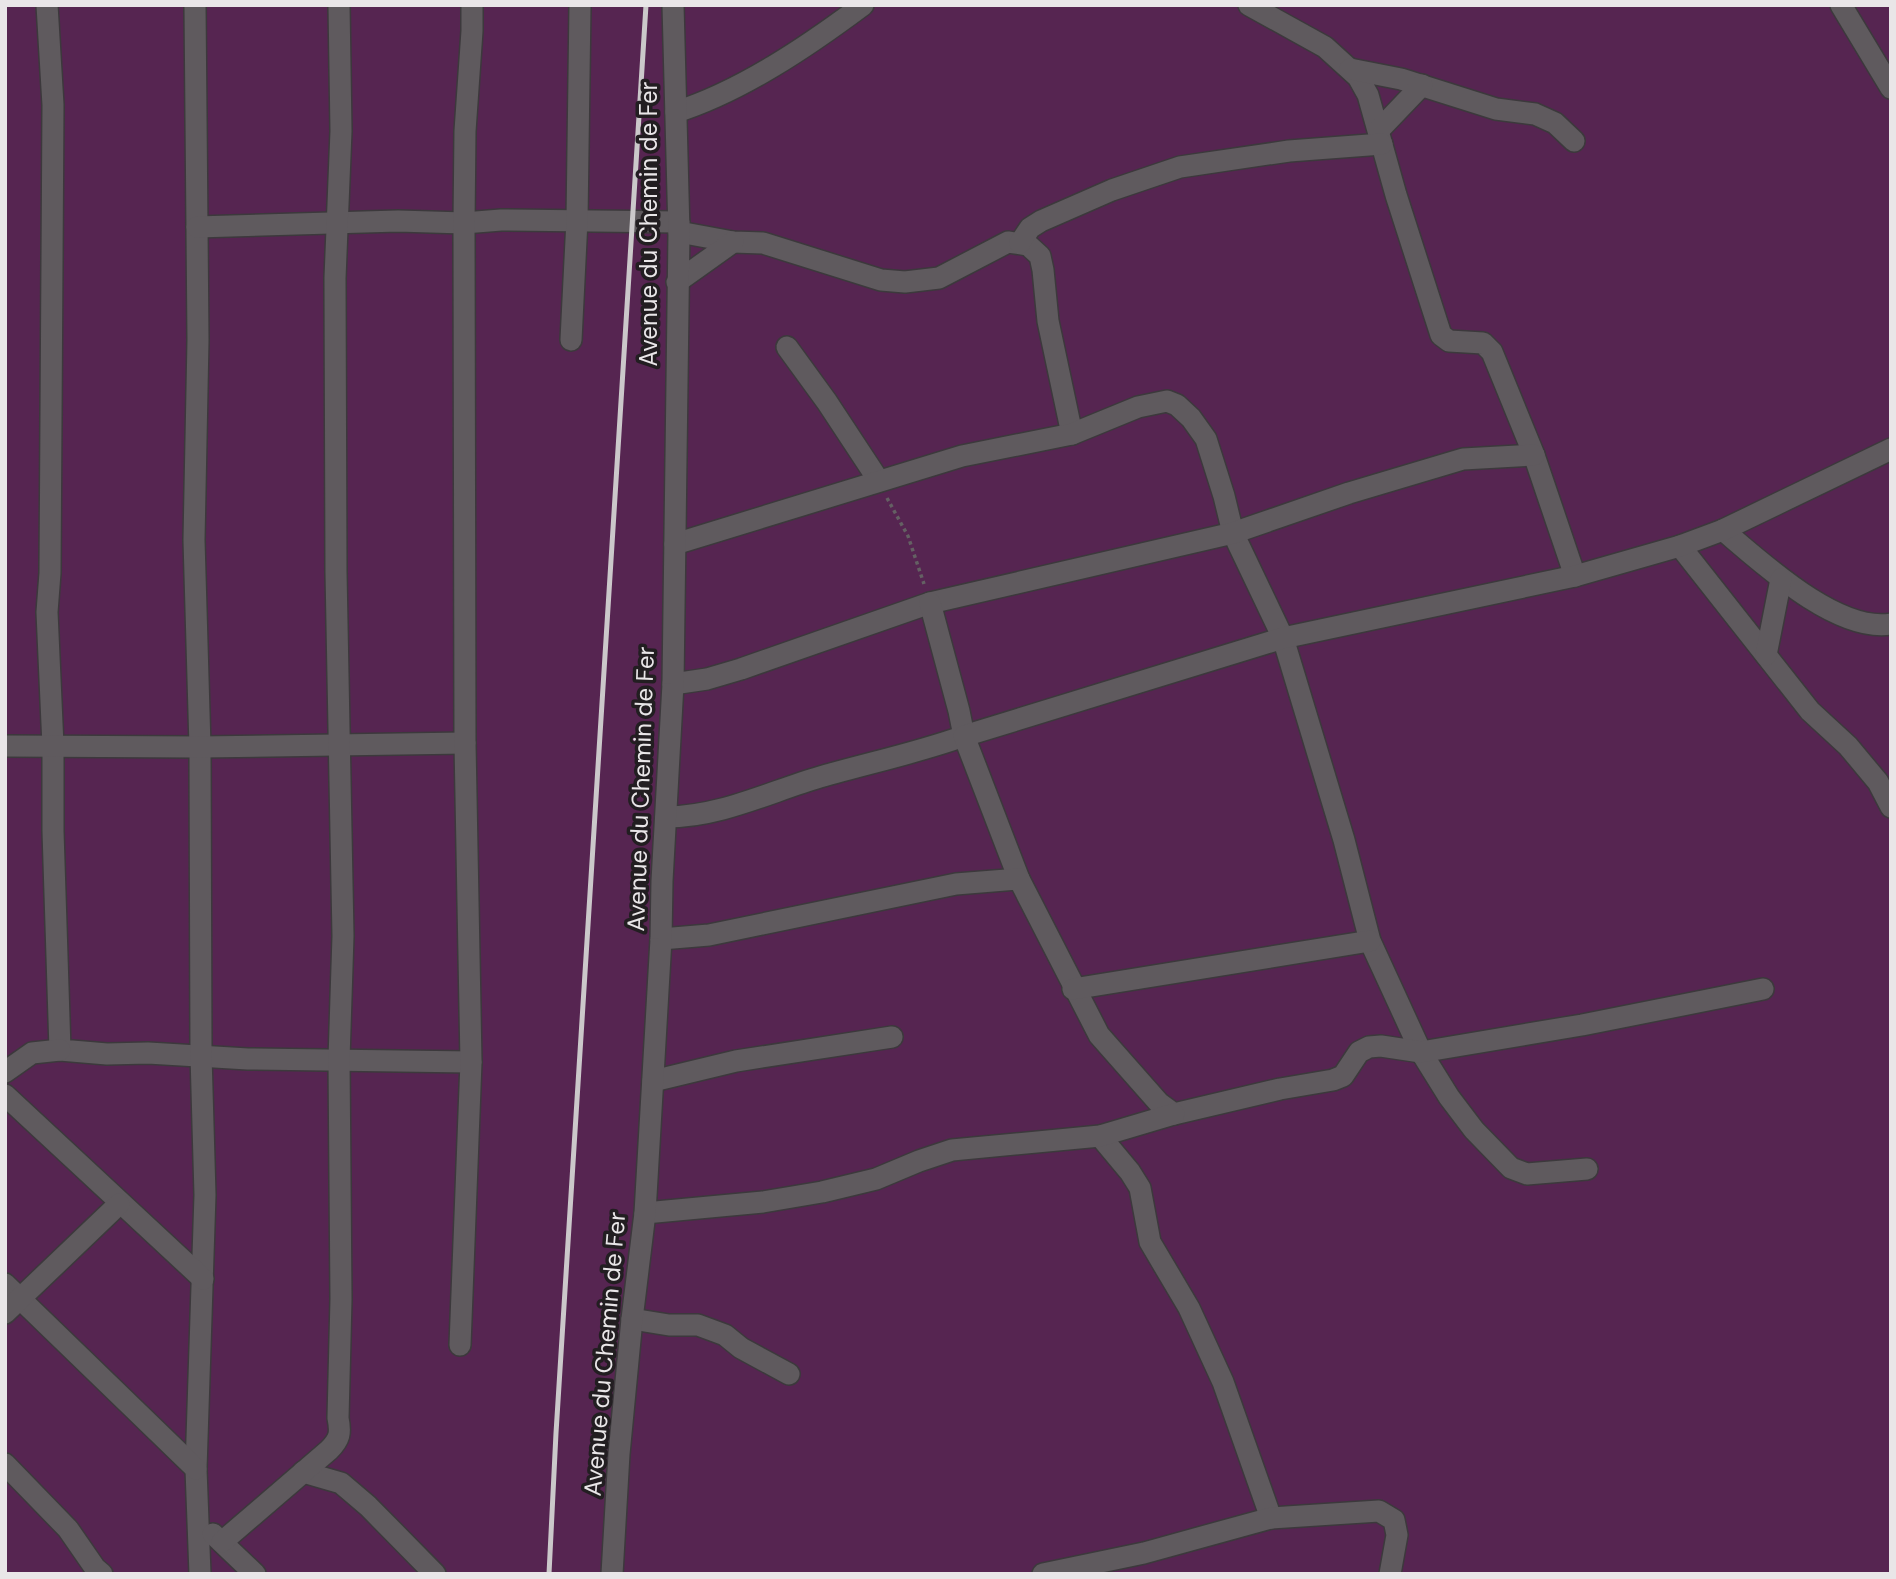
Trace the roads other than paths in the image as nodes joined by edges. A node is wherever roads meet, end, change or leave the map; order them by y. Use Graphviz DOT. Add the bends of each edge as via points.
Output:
graph roads {
  1 [pos="47,5"];
  2 [pos="195,5"];
  3 [pos="339,5"];
  4 [pos="472,5"];
  5 [pos="580,5"];
  6 [pos="673,5"];
  7 [pos="863,5"];
  8 [pos="1249,5"];
  9 [pos="1841,5"];
  10 [pos="1350,69"];
  11 [pos="1422,85"];
  12 [pos="1891,88"];
  13 [pos="676,113"];
  14 [pos="1380,137"];
  15 [pos="1574,141"];
  16 [pos="577,220"];
  17 [pos="464,223"];
  18 [pos="337,224"];
  19 [pos="197,227"];
  20 [pos="679,227"];
  21 [pos="733,242"];
  22 [pos="1020,243"];
  23 [pos="677,282"];
  24 [pos="572,340"];
  25 [pos="787,347"];
  26 [pos="1072,434"];
  27 [pos="1891,449"];
  28 [pos="1534,455"];
  29 [pos="879,481"];
  30 [pos="1723,530"];
  31 [pos="1233,533"];
  32 [pos="675,544"];
  33 [pos="1680,546"];
  34 [pos="1575,576"];
  35 [pos="1781,579"];
  36 [pos="930,603"];
  37 [pos="1891,624"];
  38 [pos="1283,638"];
  39 [pos="1766,654"];
  40 [pos="673,684"];
  41 [pos="964,736"];
  42 [pos="465,743"];
  43 [pos="339,744"];
  44 [pos="5,746"];
  45 [pos="54,746"];
  46 [pos="200,747"];
  47 [pos="1891,807"];
  48 [pos="666,817"];
  49 [pos="1019,879"];
  50 [pos="662,939"];
  51 [pos="1370,941"];
  52 [pos="1073,989"];
  53 [pos="1763,989"];
  54 [pos="892,1037"];
  55 [pos="60,1050"];
  56 [pos="1421,1052"];
  57 [pos="201,1055"];
  58 [pos="339,1059"];
  59 [pos="471,1062"];
  60 [pos="5,1072"];
  61 [pos="653,1081"];
  62 [pos="5,1095"];
  63 [pos="1174,1114"];
  64 [pos="1100,1136"];
  65 [pos="1587,1168"];
  66 [pos="119,1204"];
  67 [pos="645,1213"];
  68 [pos="202,1279"];
  69 [pos="5,1283"];
  70 [pos="13,1306"];
  71 [pos="632,1319"];
  72 [pos="460,1345"];
  73 [pos="789,1374"];
  74 [pos="5,1464"];
  75 [pos="196,1469"];
  76 [pos="303,1472"];
  77 [pos="1271,1518"];
  78 [pos="199,1521"];
  79 [pos="222,1542"];
  80 [pos="196,1571"];
  81 [pos="102,1574"];
  82 [pos="255,1574"];
  83 [pos="435,1574"];
  84 [pos="612,1574"];
  85 [pos="1043,1574"];
  86 [pos="1390,1574"];
  1 -- 45 [label="street" via="53,119 47,612"];
  2 -- 19 [label="street"];
  3 -- 18 [label="street"];
  4 -- 17 [label="street"];
  5 -- 16 [label="street"];
  6 -- 13 [label="street, Avenue du Chemin de Fer"];
  7 -- 13 [label="street" via="748,79"];
  8 -- 10 [label="street" via="1325,47"];
  9 -- 12 [label="street"];
  10 -- 11 [label="street"];
  10 -- 14 [label="street" via="1368,95"];
  11 -- 14 [label="street"];
  11 -- 15 [label="street" via="1486,106 1535,114 1556,123"];
  13 -- 20 [label="street, Avenue du Chemin de Fer"];
  14 -- 22 [label="street" via="1180,167 1041,221"];
  14 -- 28 [label="street" via="1441,335 1449,341 1483,343 1492,352"];
  16 -- 17 [label="street"];
  16 -- 20 [label="street"];
  16 -- 24 [label="street"];
  17 -- 18 [label="street"];
  17 -- 42 [label="street"];
  18 -- 19 [label="street"];
  18 -- 43 [label="street"];
  19 -- 46 [label="street" via="194,540"];
  20 -- 21 [label="street"];
  20 -- 23 [label="street, Avenue du Chemin de Fer"];
  21 -- 22 [label="street" via="763,243 880,280 905,282 939,278 1008,242"];
  21 -- 23 [label="street"];
  22 -- 26 [label="street" via="1040,256 1048,321"];
  23 -- 32 [label="street, Avenue du Chemin de Fer"];
  25 -- 29 [label="street"];
  26 -- 29 [label="street" via="962,456"];
  26 -- 31 [label="street" via="1138,407 1167,401 1177,405 1206,439"];
  27 -- 30 [label="street"];
  28 -- 31 [label="street" via="1463,459"];
  28 -- 34 [label="street"];
  29 -- 32 [label="street"];
  30 -- 33 [label="street"];
  30 -- 35 [label="street"];
  31 -- 36 [label="street"];
  31 -- 38 [label="street"];
  32 -- 40 [label="street, Avenue du Chemin de Fer"];
  33 -- 34 [label="street"];
  33 -- 39 [label="street"];
  34 -- 38 [label="street"];
  35 -- 37 [label="street" via="1855,622"];
  35 -- 39 [label="street"];
  36 -- 40 [label="street" via="707,679"];
  36 -- 41 [label="street"];
  38 -- 41 [label="street"];
  38 -- 51 [label="street"];
  39 -- 47 [label="street" via="1810,711 1878,782"];
  40 -- 48 [label="street, Avenue du Chemin de Fer"];
  41 -- 48 [label="street" via="719,810"];
  41 -- 49 [label="street"];
  42 -- 43 [label="street"];
  42 -- 59 [label="street"];
  43 -- 46 [label="street"];
  43 -- 58 [label="street" via="343,936"];
  44 -- 45 [label="street"];
  45 -- 46 [label="street"];
  45 -- 55 [label="street"];
  46 -- 57 [label="street"];
  48 -- 50 [label="street, Avenue du Chemin de Fer"];
  49 -- 50 [label="street" via="956,884 709,935"];
  49 -- 52 [label="street"];
  50 -- 61 [label="street, Avenue du Chemin de Fer"];
  51 -- 52 [label="street"];
  51 -- 56 [label="street"];
  52 -- 63 [label="street" via="1111,1050"];
  53 -- 56 [label="street"];
  54 -- 61 [label="street" via="736,1061"];
  55 -- 57 [label="street"];
  55 -- 60 [label="street" via="32,1053"];
  56 -- 63 [label="street" via="1369,1047 1343,1076 1333,1080"];
  56 -- 65 [label="street" via="1474,1130 1511,1168 1527,1174"];
  57 -- 58 [label="street"];
  57 -- 68 [label="street"];
  58 -- 59 [label="street"];
  58 -- 76 [label="street" via="341,1433"];
  59 -- 72 [label="street"];
  61 -- 67 [label="street, Avenue du Chemin de Fer"];
  62 -- 66 [label="street"];
  63 -- 64 [label="street"];
  64 -- 67 [label="street" via="952,1150 876,1180 822,1192"];
  64 -- 77 [label="street" via="1140,1188 1150,1242 1189,1308 1223,1382"];
  66 -- 68 [label="street"];
  66 -- 70 [label="street"];
  67 -- 71 [label="street, Avenue du Chemin de Fer"];
  68 -- 75 [label="street"];
  69 -- 70 [label="street"];
  70 -- 75 [label="street"];
  71 -- 73 [label="street" via="698,1325 725,1335"];
  71 -- 84 [label="street, Avenue du Chemin de Fer"];
  74 -- 81 [label="street" via="68,1529"];
  75 -- 78 [label="street"];
  76 -- 79 [label="street"];
  76 -- 83 [label="street" via="341,1483"];
  77 -- 85 [label="street" via="1144,1553"];
  77 -- 86 [label="street" via="1379,1511 1394,1520"];
  78 -- 79 [label="street"];
  78 -- 80 [label="street"];
  79 -- 82 [label="street"];
}
